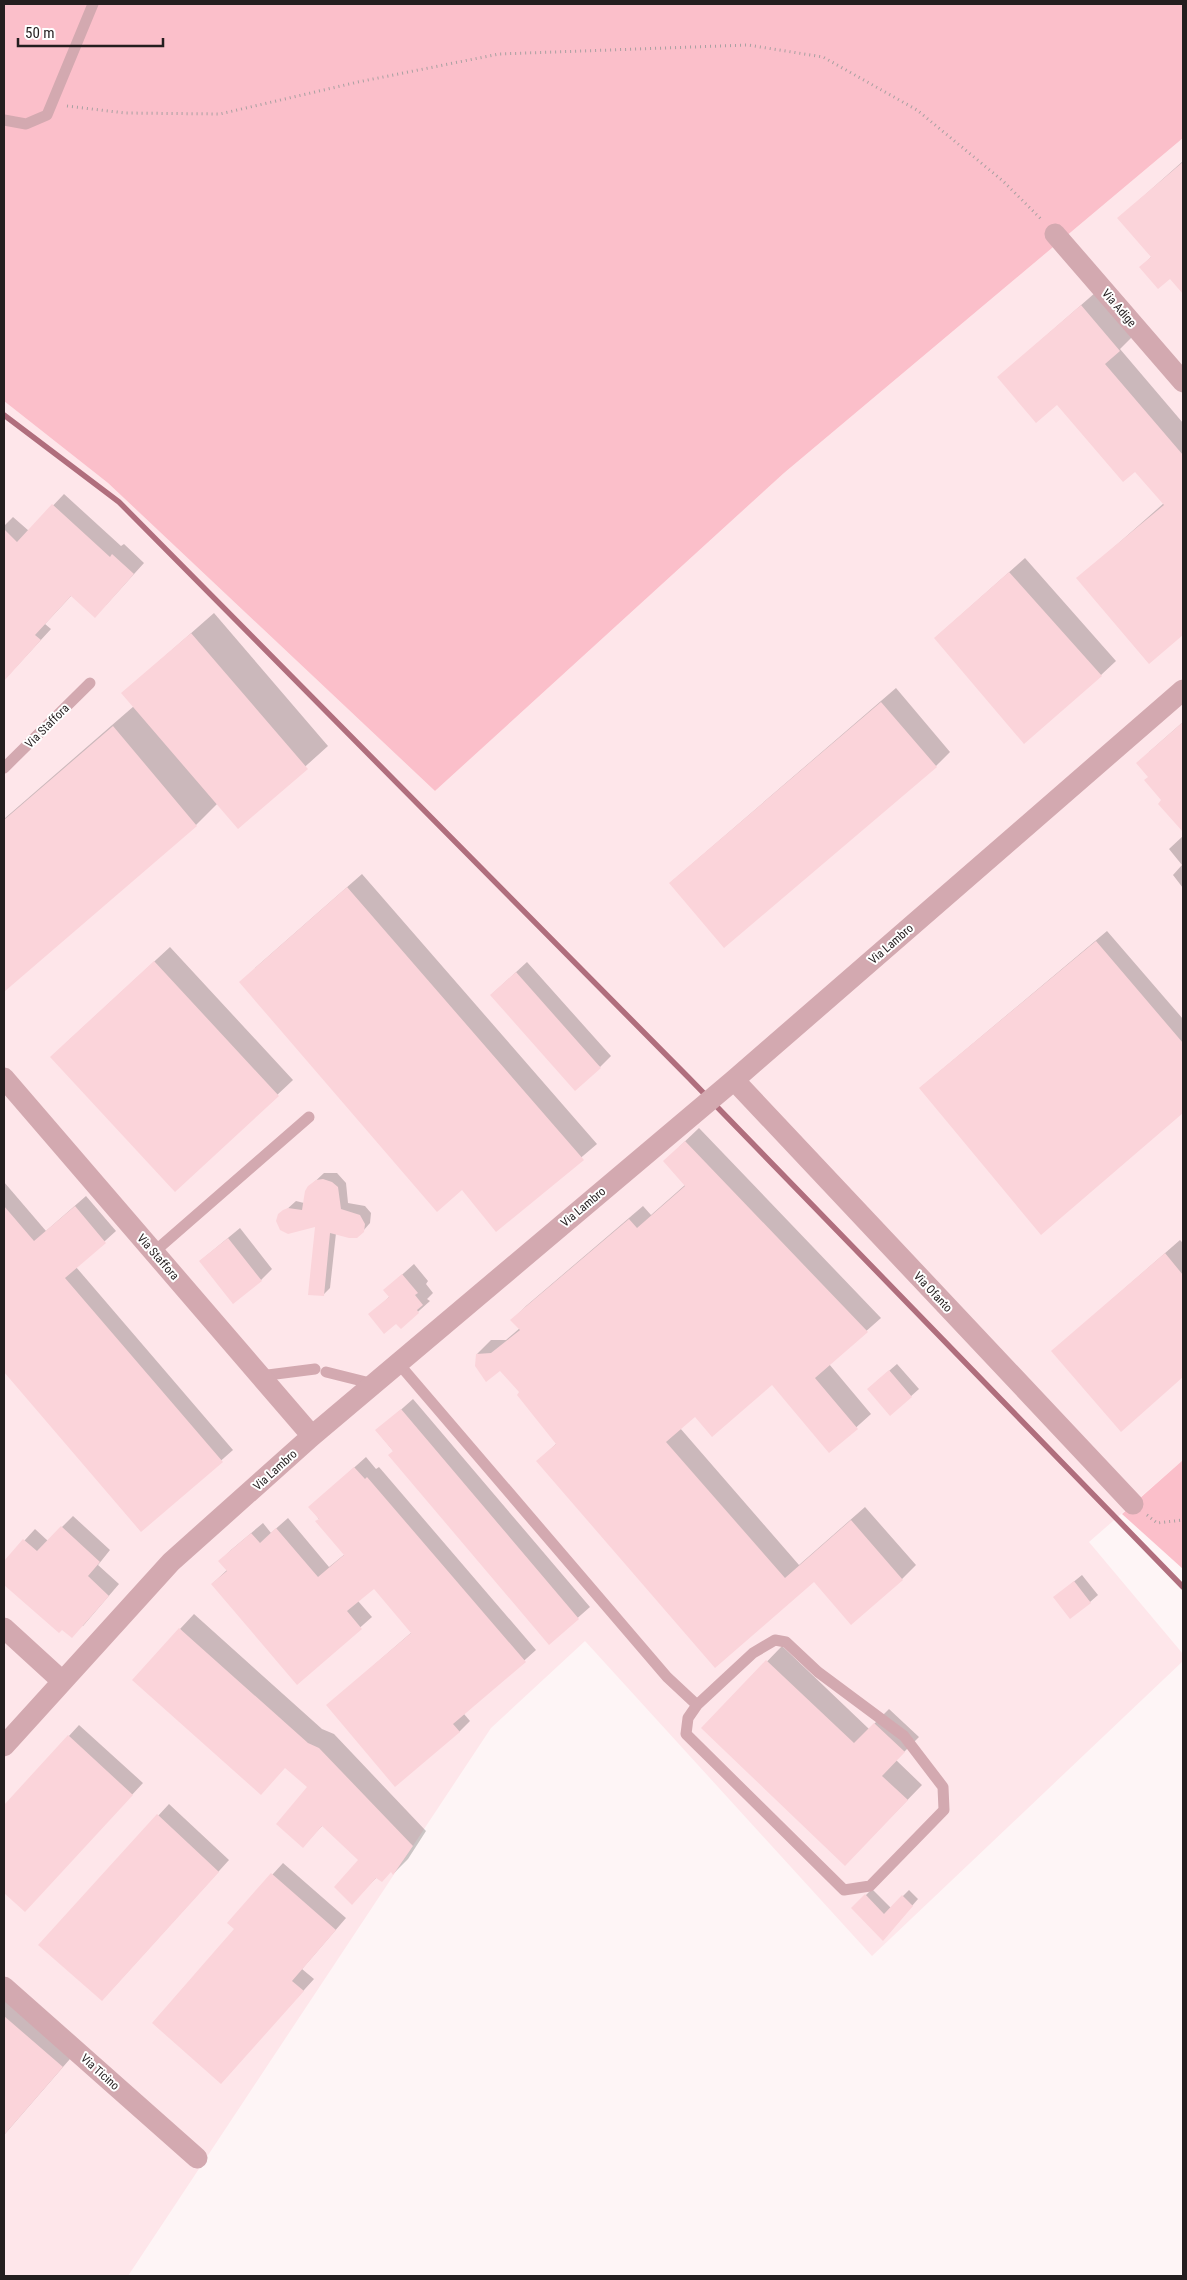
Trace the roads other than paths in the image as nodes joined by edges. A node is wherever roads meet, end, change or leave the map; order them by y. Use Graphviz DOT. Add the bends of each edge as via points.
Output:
graph roads {
  1 [pos="93,4"];
  2 [pos="4,120"];
  3 [pos="1055,234"];
  4 [pos="1183,382"];
  5 [pos="90,683"];
  6 [pos="1183,690"];
  7 [pos="4,768"];
  8 [pos="4,1078"];
  9 [pos="729,1083"];
  10 [pos="309,1117"];
  11 [pos="154,1252"];
  12 [pos="399,1364"];
  13 [pos="260,1376"];
  14 [pos="374,1384"];
  15 [pos="312,1436"];
  16 [pos="1132,1504"];
  17 [pos="4,1628"];
  18 [pos="62,1681"];
  19 [pos="697,1705"];
  20 [pos="4,1746"];
  21 [pos="4,1987"];
  22 [pos="197,2158"];
  1 -- 2 [label="lane" via="47,115 26,124"];
  3 -- 4 [label="street, Via Adige"];
  5 -- 7 [label="lane, Via Staffora"];
  6 -- 9 [label="street, Via Lambro"];
  8 -- 11 [label="street, Via Staffora"];
  9 -- 12 [label="street, Via Lambro"];
  9 -- 16 [label="street, Via Ofanto"];
  10 -- 11 [label="lane"];
  11 -- 13 [label="street, Via Staffora"];
  12 -- 14 [label="street, Via Lambro"];
  12 -- 19 [label="lane" via="667,1677"];
  13 -- 14 [label="lane" via="321,1371"];
  13 -- 15 [label="street, Via Staffora"];
  14 -- 15 [label="street, Via Lambro"];
  15 -- 18 [label="street, Via Lambro" via="171,1562"];
  17 -- 18 [label="street"];
  18 -- 20 [label="street, Via Lambro"];
  19 -- 19 [label="lane" via="688,1718 686,1734 844,1890 870,1886 944,1810 943,1787 904,1736 818,1672 786,1642 775,1640 753,1652"];
  21 -- 22 [label="street, Via Ticino"];
}
